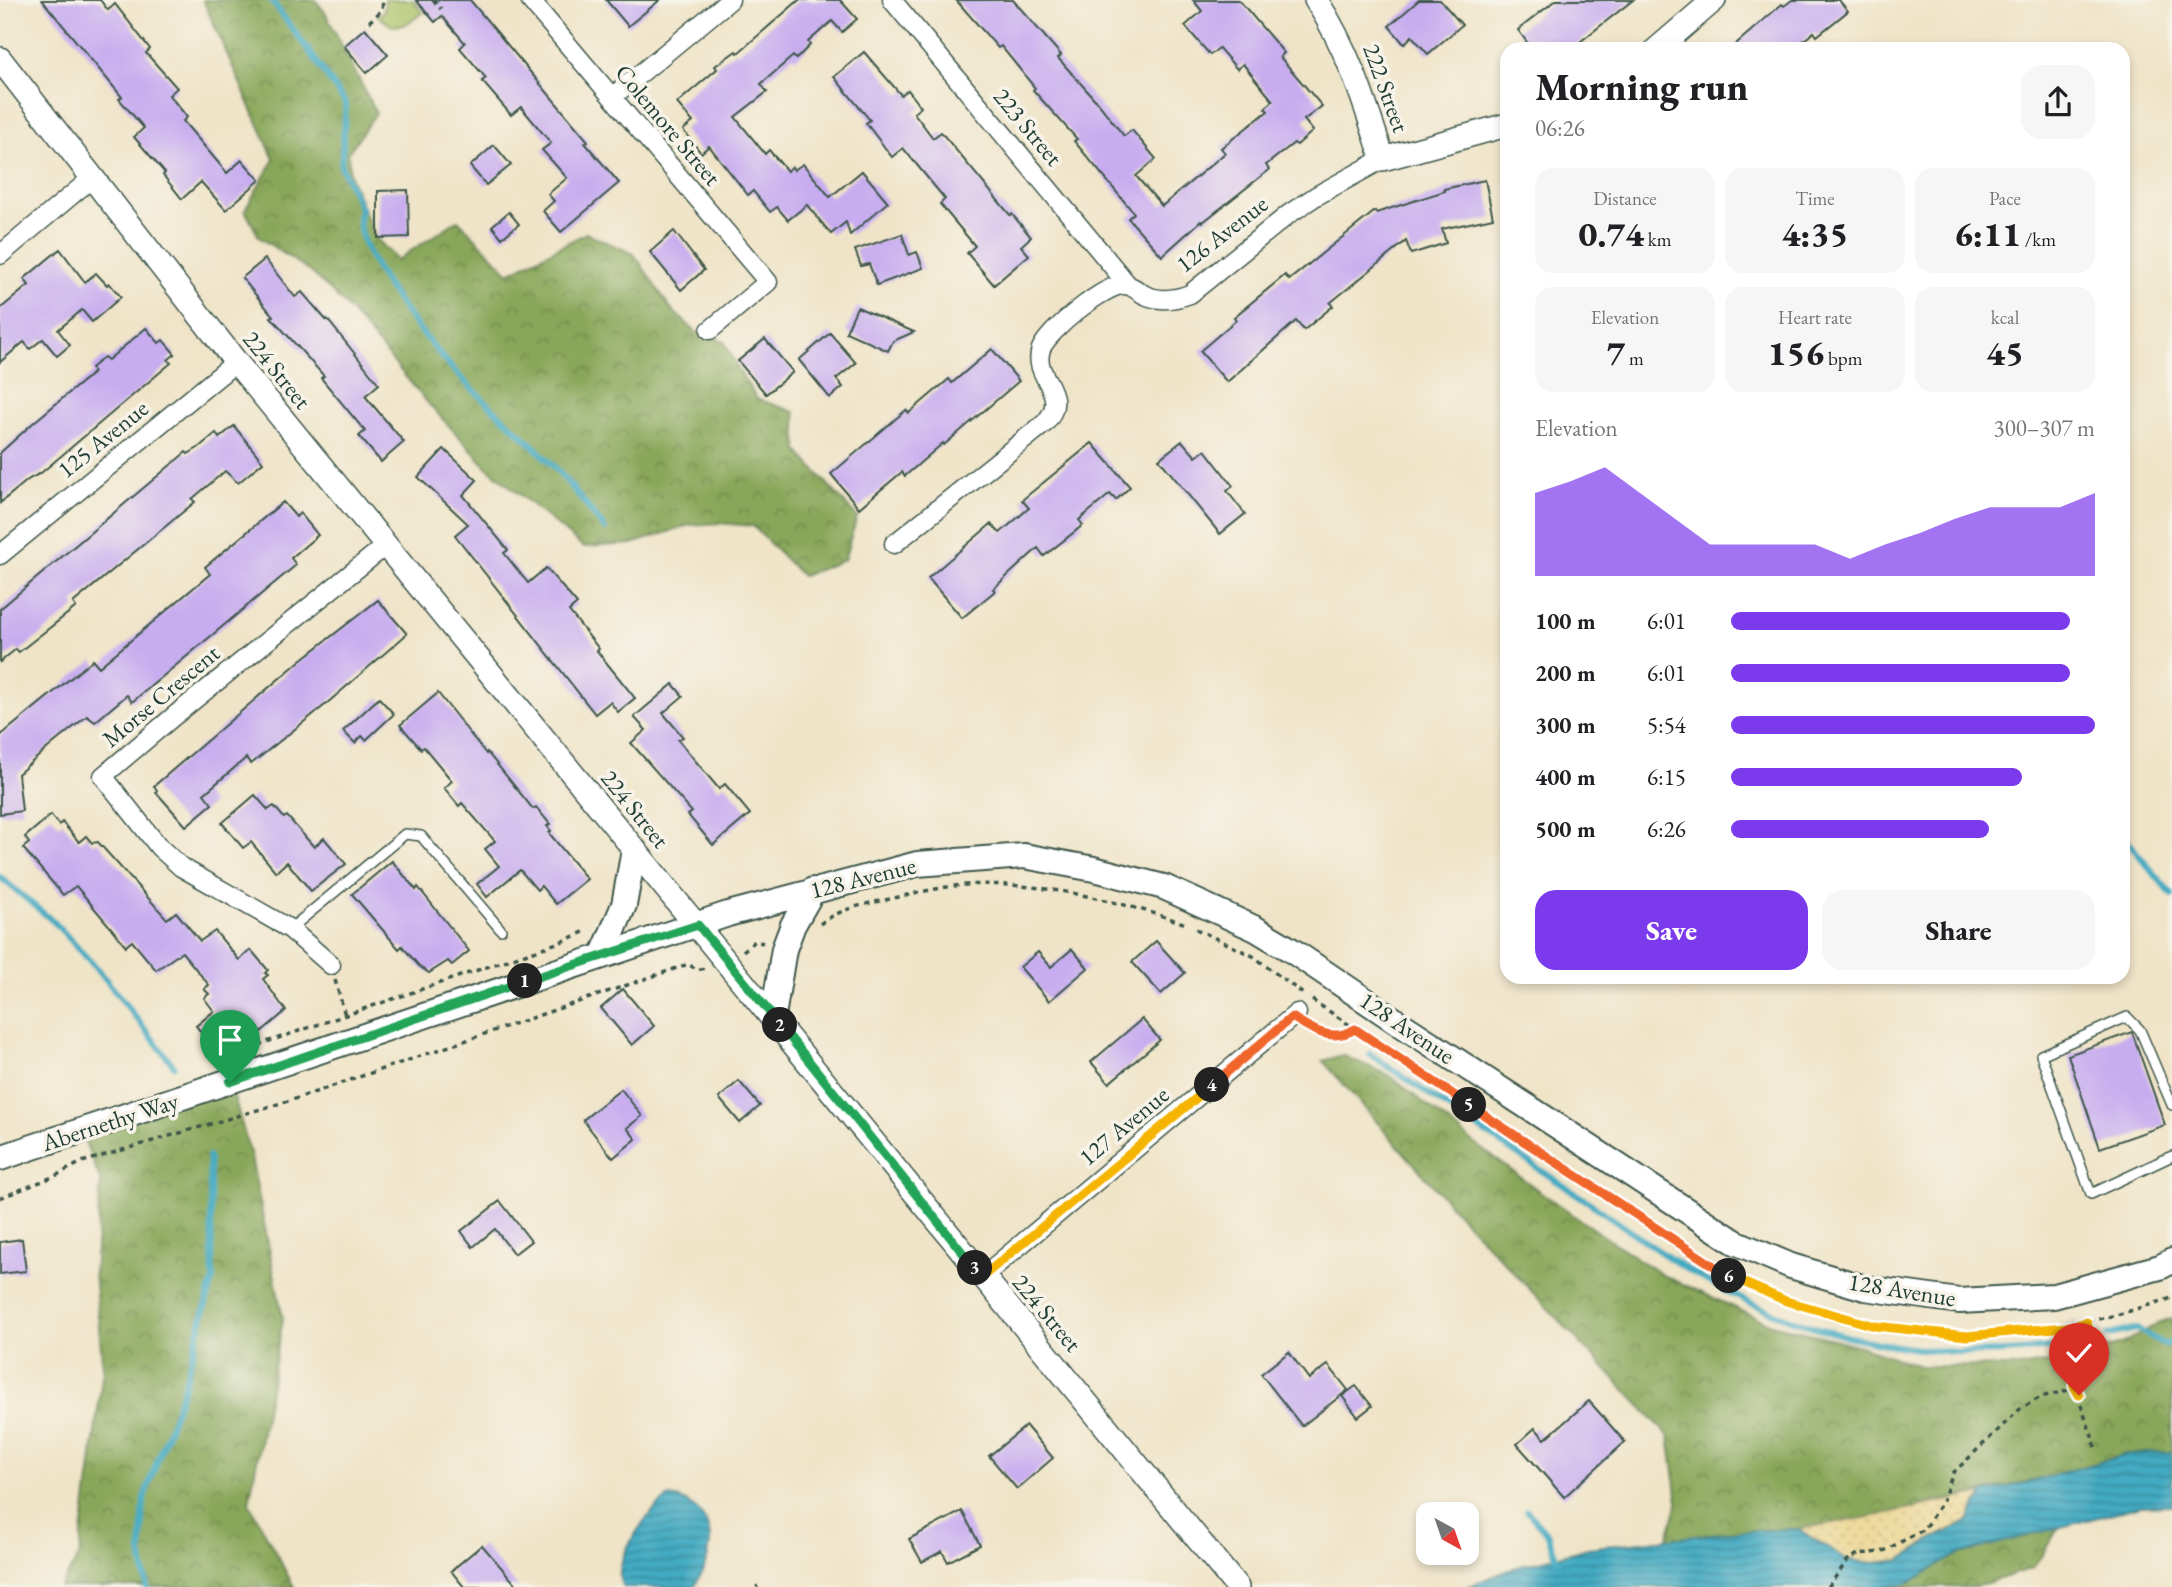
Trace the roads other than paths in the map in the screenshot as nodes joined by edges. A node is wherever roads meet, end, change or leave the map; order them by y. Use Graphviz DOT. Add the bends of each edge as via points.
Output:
graph roads {
  1 [pos="530,0"];
  2 [pos="730,0"];
  3 [pos="891,0"];
  4 [pos="1316,0"];
  5 [pos="1714,0"];
  6 [pos="1665,42"];
  7 [pos="0,59"];
  8 [pos="612,97"];
  9 [pos="1500,127"];
  10 [pos="1383,159"];
  11 [pos="92,178"];
  12 [pos="0,255"];
  13 [pos="1128,285"];
  14 [pos="710,330"];
  15 [pos="236,362"];
  16 [pos="894,544"];
  17 [pos="385,545"];
  18 [pos="0,555"];
  19 [pos="634,850"];
  20 [pos="813,890"];
  21 [pos="698,925"];
  22 [pos="290,929"];
  23 [pos="500,930"];
  24 [pos="603,954"];
  25 [pos="331,965"];
  26 [pos="1295,1015"];
  27 [pos="773,1016"];
  28 [pos="2172,1105"];
  29 [pos="2172,1156"];
  30 [pos="0,1158"];
  31 [pos="2172,1261"];
  32 [pos="982,1277"];
  33 [pos="1237,1587"];
  1 -- 8 [label="street, Colemore Street"];
  2 -- 8 [label="street"];
  3 -- 13 [label="street, 223 Street"];
  4 -- 10 [label="street, 222 Street" via="1353,70"];
  5 -- 6 [label="street"];
  7 -- 11 [label="street, 224 Street"];
  8 -- 14 [label="street, Colemore Street" via="768,282"];
  9 -- 10 [label="street, 126 Avenue"];
  10 -- 13 [label="street, 126 Avenue" via="1289,214 1189,294 1158,299"];
  11 -- 12 [label="street"];
  11 -- 15 [label="street, 224 Street"];
  13 -- 16 [label="street" via="1103,291 1046,341 1040,360 1056,406 1045,423"];
  15 -- 17 [label="street, 224 Street"];
  15 -- 18 [label="street, 125 Avenue"];
  17 -- 19 [label="street, 224 Street"];
  17 -- 22 [label="street, Morse Crescent" via="103,776 159,847 181,867"];
  19 -- 21 [label="street, 224 Street"];
  19 -- 24 [label="main road" via="624,905"];
  20 -- 21 [label="main road, 128 Avenue"];
  20 -- 27 [label="main road" via="784,949"];
  20 -- 31 [label="main road, 128 Avenue" via="917,864 1024,856 1164,887 1291,950 1735,1242 1791,1266 1866,1288 1959,1301 2053,1296"];
  21 -- 24 [label="main road, Abernethy Way"];
  21 -- 27 [label="street, 224 Street"];
  22 -- 23 [label="lane" via="405,834 421,836"];
  22 -- 25 [label="street, Morse Crescent"];
  24 -- 30 [label="main road, Abernethy Way"];
  26 -- 32 [label="street, 127 Avenue"];
  27 -- 32 [label="street, 224 Street"];
  28 -- 29 [label="lane" via="2140,1030 2127,1017 2041,1055 2091,1194"];
  32 -- 33 [label="street, 224 Street"];
}
